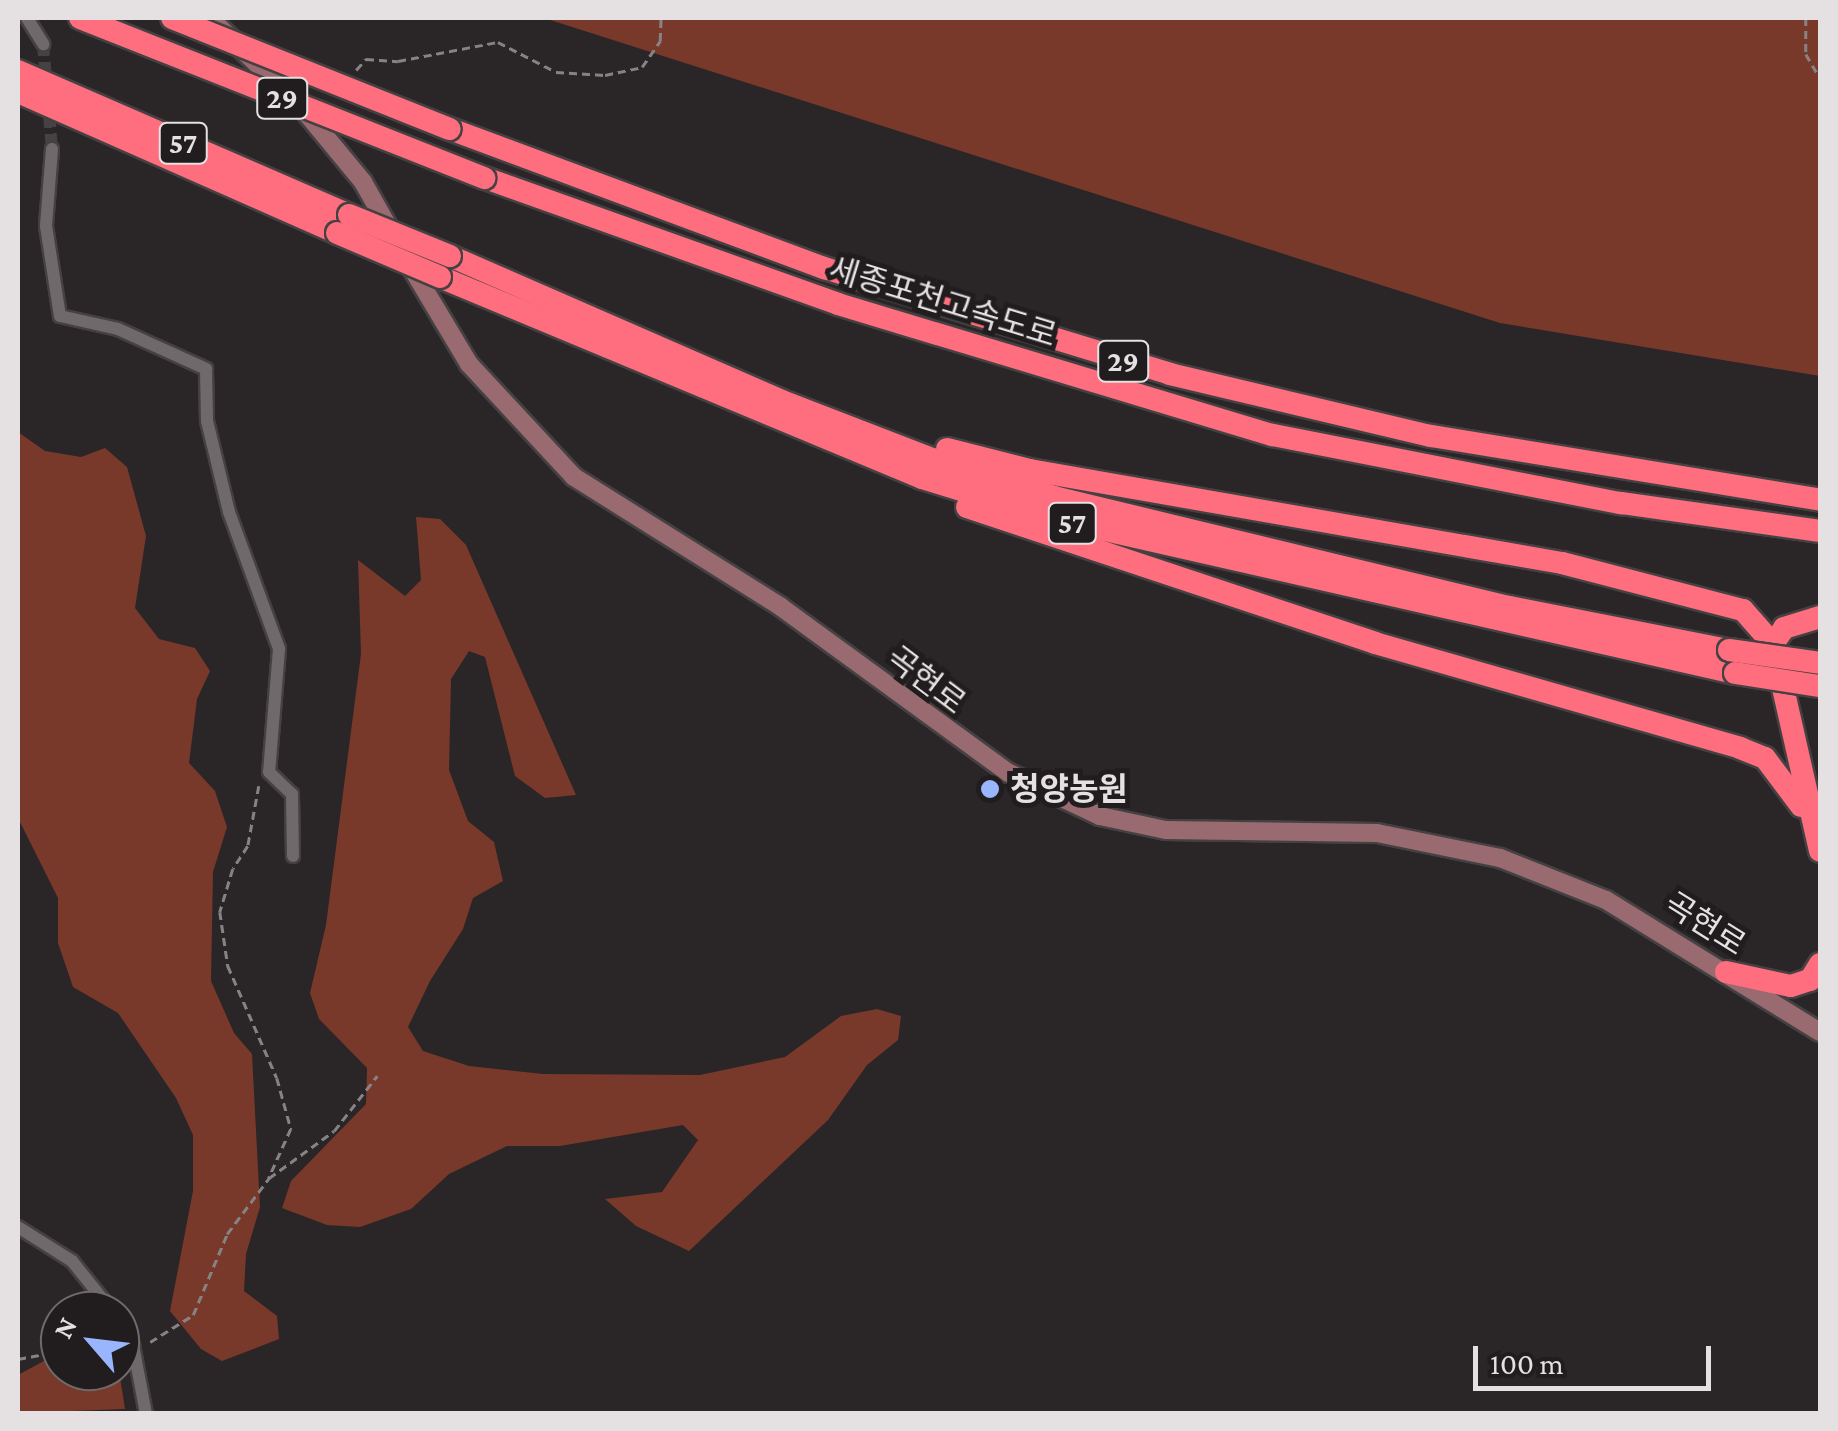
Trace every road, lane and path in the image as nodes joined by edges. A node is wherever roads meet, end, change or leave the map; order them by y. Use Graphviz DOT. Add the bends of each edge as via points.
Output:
graph roads {
  1 [pos="27,18"];
  2 [pos="80,18"];
  3 [pos="172,18"];
  4 [pos="210,18"];
  5 [pos="661,18"];
  6 [pos="1806,18"];
  7 [pos="43,44"];
  8 [pos="18,71"];
  9 [pos="352,74"];
  10 [pos="1820,78"];
  11 [pos="18,92"];
  12 [pos="52,149"];
  13 [pos="343,224"];
  14 [pos="777,410"];
  15 [pos="1820,500"];
  16 [pos="1820,531"];
  17 [pos="1820,617"];
  18 [pos="1772,644"];
  19 [pos="1732,662"];
  20 [pos="1820,663"];
  21 [pos="1820,686"];
  22 [pos="269,772"];
  23 [pos="1819,838"];
  24 [pos="293,856"];
  25 [pos="1820,964"];
  26 [pos="1726,972"];
  27 [pos="1820,1032"];
  28 [pos="377,1076"];
  29 [pos="270,1178"];
  30 [pos="18,1227"];
  31 [pos="96,1291"];
  32 [pos="140,1346"];
  33 [pos="140,1382"];
  34 [pos="146,1414"];
  1 -- 7 [label="street"];
  2 -- 16 [label="highway, 세종포천고속도로 / 29, bridge" via="614,229 1225,422 1460,474"];
  3 -- 15 [label="highway, 세종포천고속도로 / 29, bridge" via="824,268 1170,374 1430,436"];
  4 -- 26 [label="main road, 곡현로" via="302,108 363,182 469,364 542,448 611,504 781,607 969,749 1062,801 1134,824 1210,835 1377,832 1500,858 1606,900"];
  5 -- 9 [label="path" via="660,41 646,62 605,75 542,67 498,42 398,60 366,59"];
  6 -- 10 [label="path" via="1806,54"];
  8 -- 13 [label="highway, 57"];
  11 -- 13 [label="highway, 57"];
  12 -- 22 [label="street" via="46,226 60,316 118,329 206,369 207,422 224,497 279,649"];
  13 -- 14 [label="highway, 57, bridge"];
  14 -- 18 [label="highway" via="1030,470 1313,515 1716,598 1743,610"];
  14 -- 19 [label="highway, 57" via="1054,497"];
  14 -- 23 [label="highway" via="920,490 1115,560 1766,758 1787,780"];
  17 -- 18 [label="highway" via="1784,628"];
  18 -- 23 [label="highway"];
  19 -- 20 [label="highway, 57, bridge"];
  19 -- 21 [label="highway, 57, bridge"];
  22 -- 24 [label="street" via="292,794"];
  22 -- 29 [label="path" via="256,790 248,846 233,868 220,912 228,966 277,1078 291,1129"];
  25 -- 26 [label="highway" via="1810,980 1790,986"];
  26 -- 27 [label="main road, 곡현로"];
  28 -- 29 [label="path" via="334,1130"];
  29 -- 32 [label="path" via="227,1234 194,1315"];
  30 -- 31 [label="street" via="72,1261"];
  33 -- 34 [label="street"];
}
